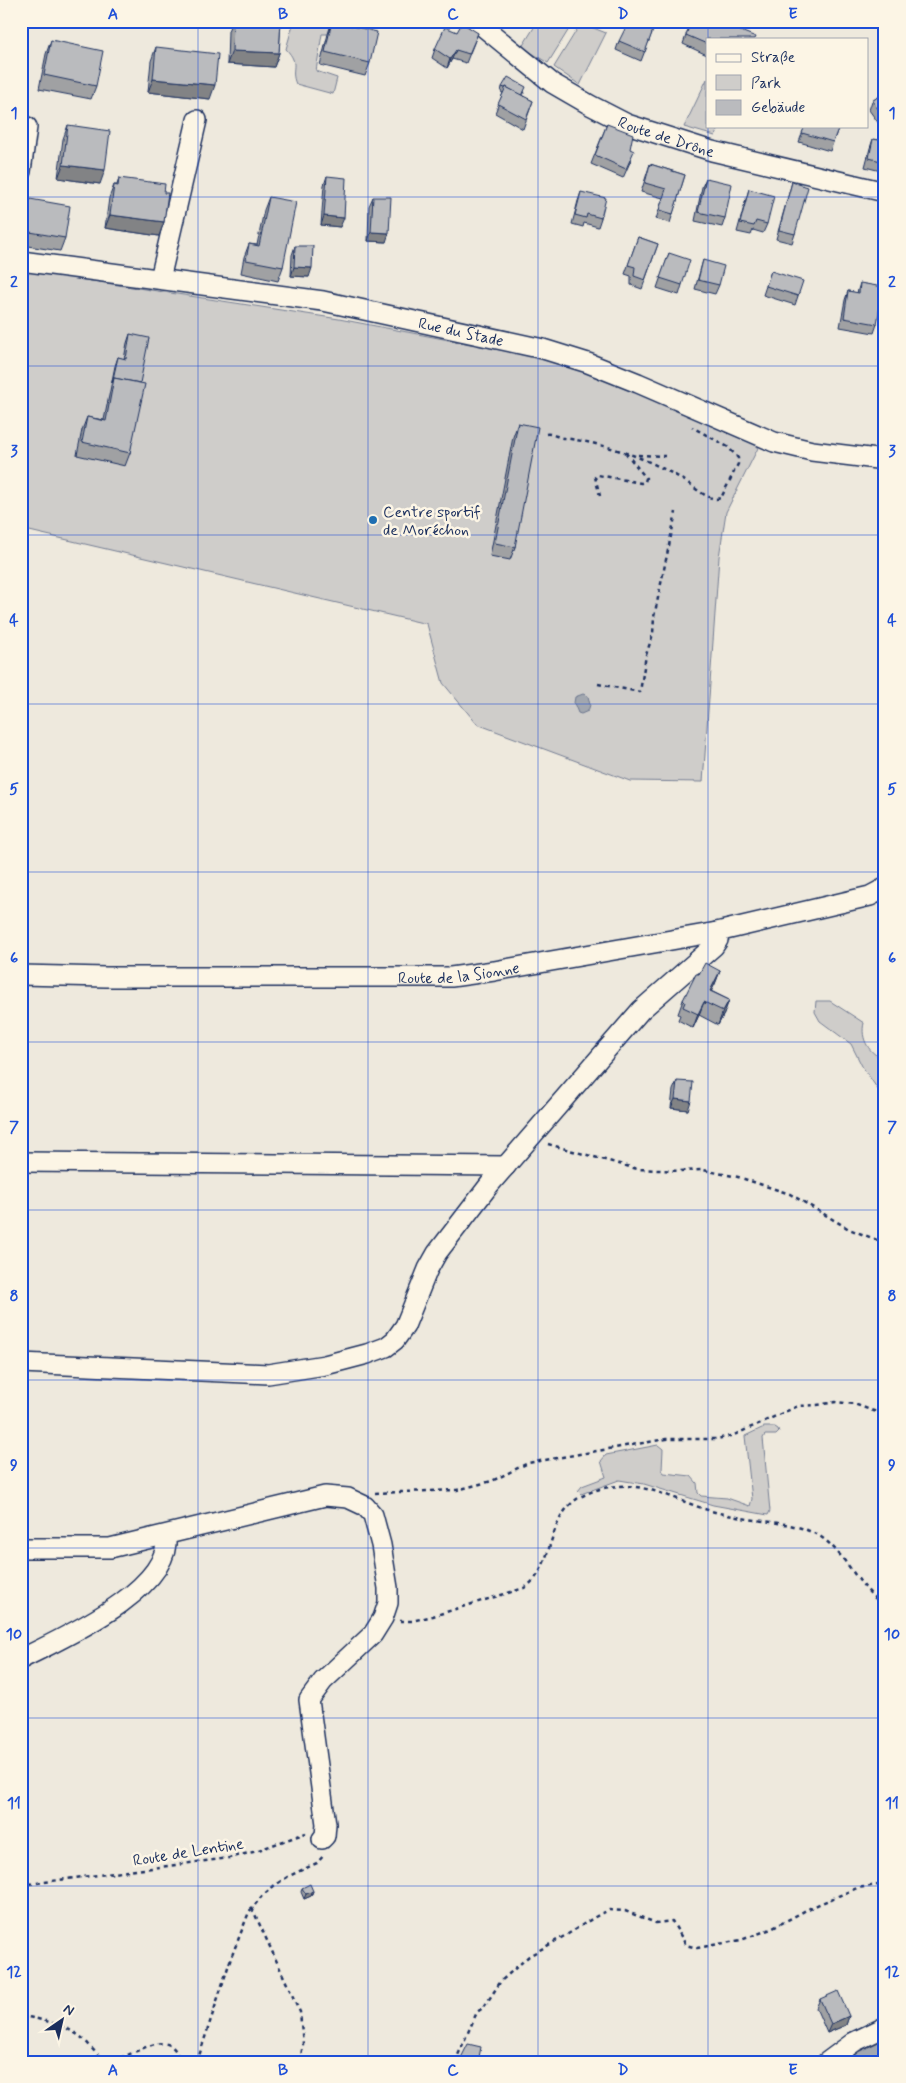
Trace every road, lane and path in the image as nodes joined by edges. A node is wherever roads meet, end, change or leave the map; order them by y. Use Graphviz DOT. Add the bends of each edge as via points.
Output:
graph roads {
  1 [pos="476,21"];
  2 [pos="197,120"];
  3 [pos="28,127"];
  4 [pos="21,171"];
  5 [pos="885,192"];
  6 [pos="21,262"];
  7 [pos="160,279"];
  8 [pos="686,422"];
  9 [pos="546,434"];
  10 [pos="624,451"];
  11 [pos="637,456"];
  12 [pos="664,456"];
  13 [pos="885,460"];
  14 [pos="600,496"];
  15 [pos="676,512"];
  16 [pos="598,684"];
  17 [pos="885,888"];
  18 [pos="717,932"];
  19 [pos="21,975"];
  20 [pos="529,1140"];
  21 [pos="21,1162"];
  22 [pos="506,1166"];
  23 [pos="885,1244"];
  24 [pos="21,1363"];
  25 [pos="885,1415"];
  26 [pos="347,1498"];
  27 [pos="166,1536"];
  28 [pos="21,1548"];
  29 [pos="885,1606"];
  30 [pos="384,1616"];
  31 [pos="21,1659"];
  32 [pos="322,1839"];
  33 [pos="885,1884"];
  34 [pos="21,1886"];
  35 [pos="252,1908"];
  36 [pos="21,2016"];
  37 [pos="885,2027"];
  38 [pos="180,2062"];
  39 [pos="197,2062"];
  40 [pos="300,2062"];
  41 [pos="455,2062"];
  42 [pos="827,2062"];
  1 -- 5 [label="street, Route de Drône" via="552,82 627,124 712,151"];
  2 -- 7 [label="street"];
  3 -- 4 [label="street"];
  6 -- 7 [label="street, Rue du Stade"];
  7 -- 13 [label="street, Rue du Stade" via="323,302 543,349 638,383 779,444"];
  8 -- 11 [label="path" via="728,447 738,458 721,498 701,494 681,478"];
  9 -- 10 [label="path"];
  10 -- 11 [label="path"];
  10 -- 14 [label="path" via="644,474 645,482 598,475 595,477"];
  11 -- 12 [label="path"];
  15 -- 16 [label="path" via="640,692"];
  17 -- 18 [label="street, Route de la Sionne" via="870,896"];
  18 -- 19 [label="street, Route de la Sionne" via="436,978"];
  18 -- 20 [label="street" via="718,940 714,946 641,1010"];
  20 -- 22 [label="street"];
  20 -- 23 [label="path" via="637,1169 703,1170 738,1178 790,1194 849,1228"];
  21 -- 22 [label="street"];
  22 -- 24 [label="street" via="441,1247 428,1269 405,1326 395,1340 381,1350 325,1365 268,1374"];
  25 -- 26 [label="path" via="854,1404 836,1402 798,1406 734,1435 717,1439 666,1439 528,1463 492,1481 457,1490 357,1493 349,1494"];
  26 -- 27 [label="street" via="325,1496 235,1516"];
  26 -- 30 [label="street" via="365,1506 375,1519 388,1588"];
  27 -- 28 [label="street" via="110,1548"];
  27 -- 31 [label="street" via="166,1550 146,1583 88,1623"];
  29 -- 30 [label="path" via="871,1597 838,1553 805,1529 745,1519 642,1488 620,1486 590,1493 564,1511 540,1569 524,1588 421,1619 405,1622"];
  30 -- 32 [label="street" via="373,1634 323,1681 309,1700 326,1824"];
  32 -- 34 [label="path, Route de Lentine" via="307,1833 230,1858"];
  32 -- 35 [label="path" via="326,1845 321,1860 283,1879"];
  33 -- 41 [label="path" via="858,1888 760,1934 697,1948 686,1945 672,1921 650,1922 620,1910 602,1913 529,1956 505,1976 476,2015"];
  35 -- 39 [label="path" via="230,1958"];
  35 -- 40 [label="path" via="300,2012 303,2044"];
  36 -- 38 [label="path" via="67,2028 104,2058 117,2059 155,2043 164,2043 175,2051"];
  37 -- 42 [label="street" via="854,2042"];
}
